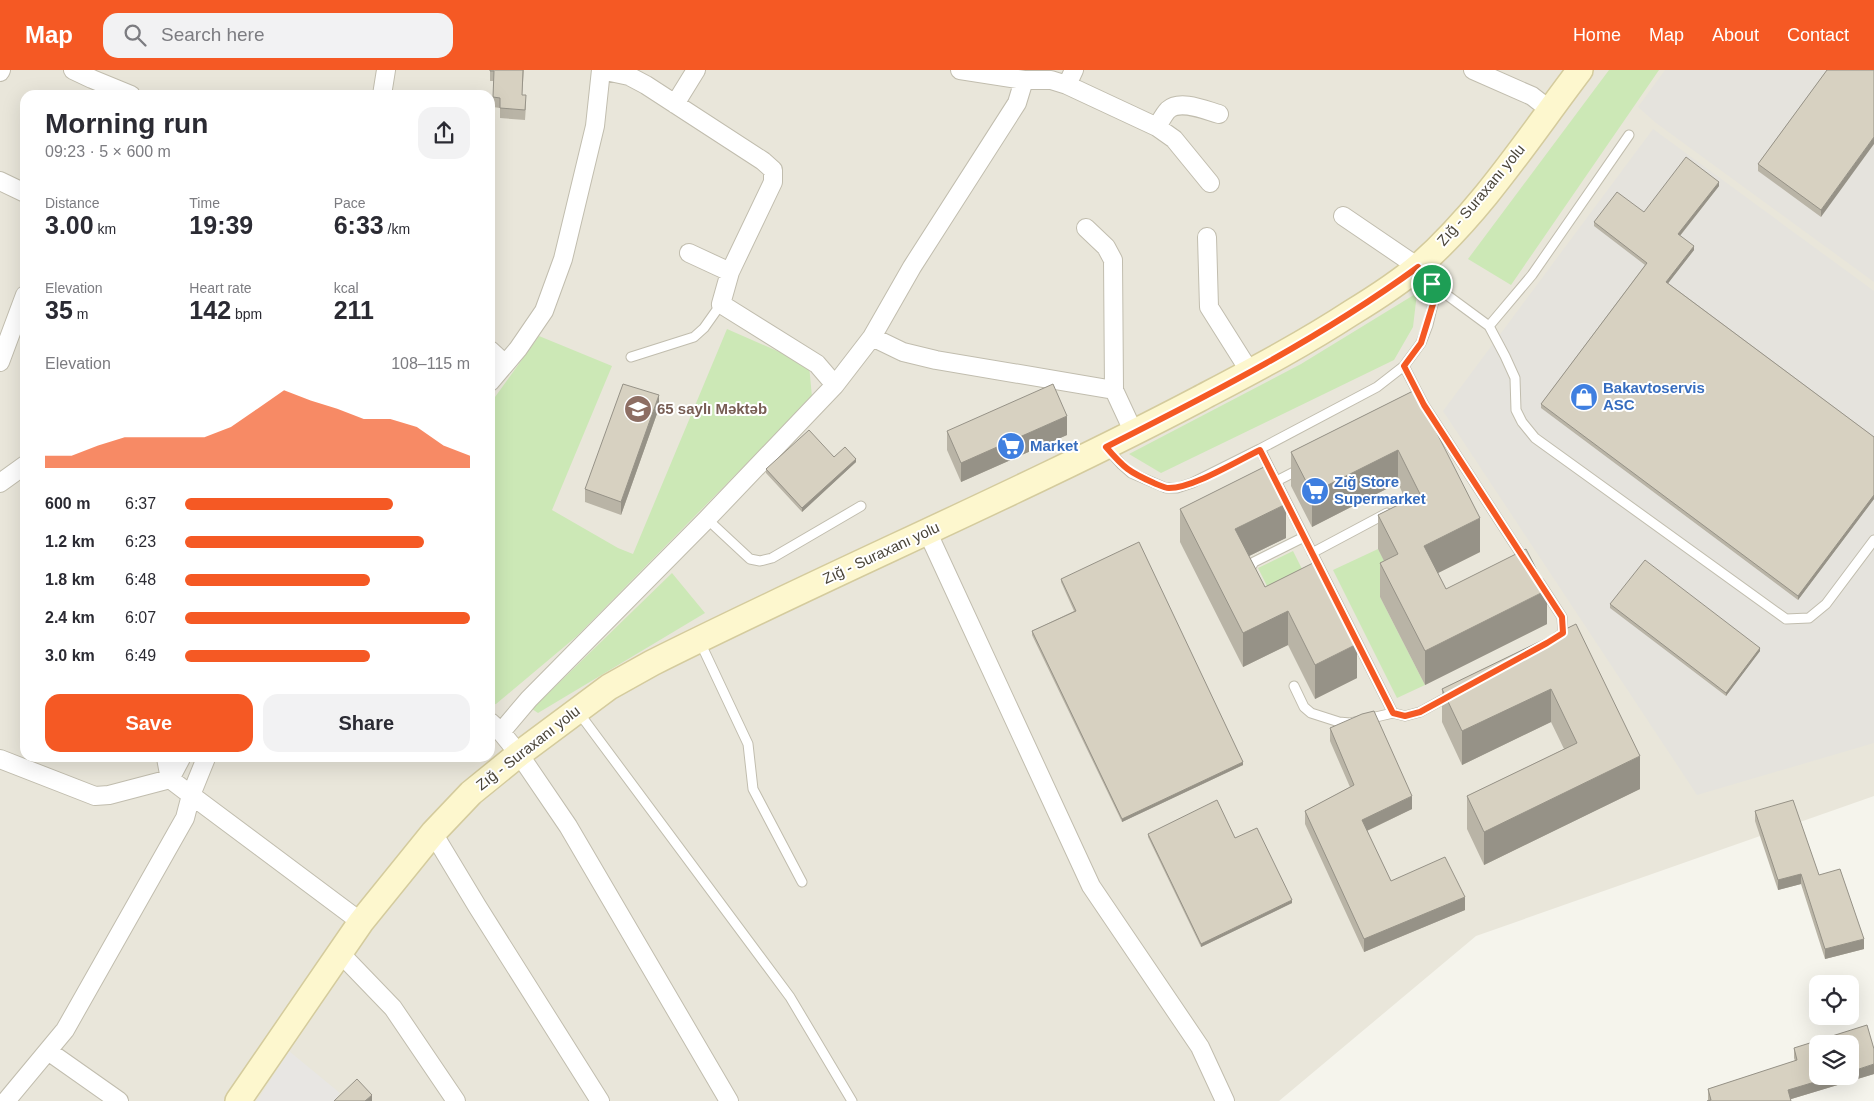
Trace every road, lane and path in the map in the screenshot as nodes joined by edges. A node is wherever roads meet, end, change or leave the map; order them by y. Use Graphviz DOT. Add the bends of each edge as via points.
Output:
graph roads {
  1 [pos="73,70"];
  2 [pos="386,70"];
  3 [pos="601,70"];
  4 [pos="696,70"];
  5 [pos="960,70"];
  6 [pos="1473,70"];
  7 [pos="1580,70"];
  8 [pos="1070,77"];
  9 [pos="1024,80"];
  10 [pos="119,90"];
  11 [pos="383,90"];
  12 [pos="675,104"];
  13 [pos="1550,110"];
  14 [pos="1219,114"];
  15 [pos="1157,127"];
  16 [pos="1629,135"];
  17 [pos="0,181"];
  18 [pos="1210,183"];
  19 [pos="20,191"];
  20 [pos="1343,216"];
  21 [pos="1086,228"];
  22 [pos="1207,236"];
  23 [pos="689,253"];
  24 [pos="730,272"];
  25 [pos="1425,275"];
  26 [pos="721,304"];
  27 [pos="20,308"];
  28 [pos="1489,326"];
  29 [pos="872,338"];
  30 [pos="495,355"];
  31 [pos="631,357"];
  32 [pos="0,362"];
  33 [pos="505,364"];
  34 [pos="1404,366"];
  35 [pos="1250,372"];
  36 [pos="495,376"];
  37 [pos="836,385"];
  38 [pos="1114,390"];
  39 [pos="1424,405"];
  40 [pos="1408,413"];
  41 [pos="1134,433"];
  42 [pos="1106,447"];
  43 [pos="1260,450"];
  44 [pos="1312,463"];
  45 [pos="20,469"];
  46 [pos="1276,482"];
  47 [pos="0,483"];
  48 [pos="1260,490"];
  49 [pos="861,506"];
  50 [pos="1395,508"];
  51 [pos="707,518"];
  52 [pos="927,531"];
  53 [pos="1304,537"];
  54 [pos="1874,540"];
  55 [pos="1312,554"];
  56 [pos="1254,581"];
  57 [pos="699,639"];
  58 [pos="1547,643"];
  59 [pos="1294,686"];
  60 [pos="1463,689"];
  61 [pos="577,710"];
  62 [pos="1393,713"];
  63 [pos="496,727"];
  64 [pos="519,754"];
  65 [pos="0,760"];
  66 [pos="167,762"];
  67 [pos="178,762"];
  68 [pos="204,762"];
  69 [pos="170,779"];
  70 [pos="190,795"];
  71 [pos="433,832"];
  72 [pos="802,882"];
  73 [pos="361,922"];
  74 [pos="339,952"];
  75 [pos="48,1051"];
  76 [pos="6,1101"];
  77 [pos="119,1101"];
  78 [pos="238,1101"];
  79 [pos="456,1101"];
  80 [pos="600,1101"];
  81 [pos="729,1101"];
  82 [pos="852,1101"];
  83 [pos="1225,1101"];
  1 -- 10 [label="street"];
  2 -- 11 [label="street"];
  3 -- 12 [label="street" via="629,76"];
  3 -- 33 [label="street" via="596,126 563,259 544,312"];
  4 -- 12 [label="street"];
  5 -- 9 [label="street"];
  6 -- 13 [label="street" via="1532,96"];
  7 -- 13 [label="main road, Zığ - Suraxanı yolu"];
  8 -- 9 [label="street"];
  8 -- 15 [label="street"];
  9 -- 29 [label="street" via="1017,103 912,267"];
  12 -- 24 [label="street" via="773,170 773,182"];
  13 -- 25 [label="main road, Zığ - Suraxanı yolu" via="1453,233"];
  14 -- 15 [label="street" via="1177,106 1168,110"];
  15 -- 18 [label="street" via="1174,139"];
  16 -- 28 [label="lane" via="1532,275"];
  17 -- 19 [label="street"];
  20 -- 25 [label="street"];
  21 -- 38 [label="street" via="1106,247 1114,260"];
  22 -- 35 [label="street" via="1209,307"];
  23 -- 24 [label="street"];
  24 -- 26 [label="street"];
  25 -- 28 [label="lane"];
  25 -- 34 [label="lane" via="1433,304 1421,343"];
  25 -- 35 [label="main road, Zığ - Suraxanı yolu" via="1375,298"];
  26 -- 31 [label="lane" via="694,337"];
  26 -- 37 [label="street" via="817,364"];
  27 -- 32 [label="street"];
  28 -- 54 [label="lane" via="1515,378 1516,410 1535,438 1786,619 1809,618 1826,604"];
  29 -- 37 [label="street"];
  29 -- 38 [label="street" via="903,352 936,360"];
  30 -- 33 [label="street"];
  33 -- 36 [label="street"];
  34 -- 39 [label="lane"];
  34 -- 43 [label="lane" via="1377,387"];
  35 -- 41 [label="main road, Zığ - Suraxanı yolu"];
  37 -- 51 [label="street"];
  38 -- 41 [label="street"];
  39 -- 40 [label="lane"];
  39 -- 58 [label="lane" via="1562,617 1563,633"];
  41 -- 42 [label="main road, Zığ - Suraxanı yolu"];
  42 -- 43 [label="lane" via="1131,473 1166,488 1192,483"];
  42 -- 52 [label="main road, Zığ - Suraxanı yolu"];
  43 -- 46 [label="lane"];
  44 -- 46 [label="lane"];
  45 -- 47 [label="street"];
  46 -- 48 [label="lane"];
  46 -- 53 [label="lane"];
  49 -- 51 [label="lane" via="772,558 760,561 750,558"];
  50 -- 55 [label="lane"];
  51 -- 63 [label="street" via="529,699"];
  52 -- 57 [label="main road, Zığ - Suraxanı yolu"];
  52 -- 83 [label="street" via="1091,886 1200,1047"];
  53 -- 55 [label="lane"];
  53 -- 56 [label="lane" via="1254,562 1250,570"];
  55 -- 62 [label="lane" via="1322,582"];
  57 -- 61 [label="main road, Zığ - Suraxanı yolu" via="617,682"];
  57 -- 72 [label="lane" via="748,744 754,789"];
  59 -- 62 [label="lane" via="1304,706 1312,713 1339,722 1350,723"];
  60 -- 62 [label="lane" via="1420,712 1405,716"];
  61 -- 64 [label="main road, Zığ - Suraxanı yolu"];
  61 -- 82 [label="lane" via="790,997"];
  63 -- 64 [label="street"];
  64 -- 71 [label="main road, Zığ - Suraxanı yolu" via="471,793"];
  64 -- 81 [label="street" via="568,826"];
  65 -- 69 [label="street" via="95,796"];
  66 -- 69 [label="street"];
  67 -- 69 [label="street"];
  68 -- 70 [label="street"];
  69 -- 70 [label="street"];
  70 -- 73 [label="street"];
  70 -- 75 [label="street" via="185,818 65,1030"];
  71 -- 73 [label="main road, Zığ - Suraxanı yolu"];
  71 -- 80 [label="street"];
  73 -- 74 [label="main road, Zığ - Suraxanı yolu"];
  74 -- 78 [label="main road, Zığ - Suraxanı yolu"];
  74 -- 79 [label="street" via="393,1008"];
  75 -- 76 [label="street"];
  75 -- 77 [label="street"];
}
